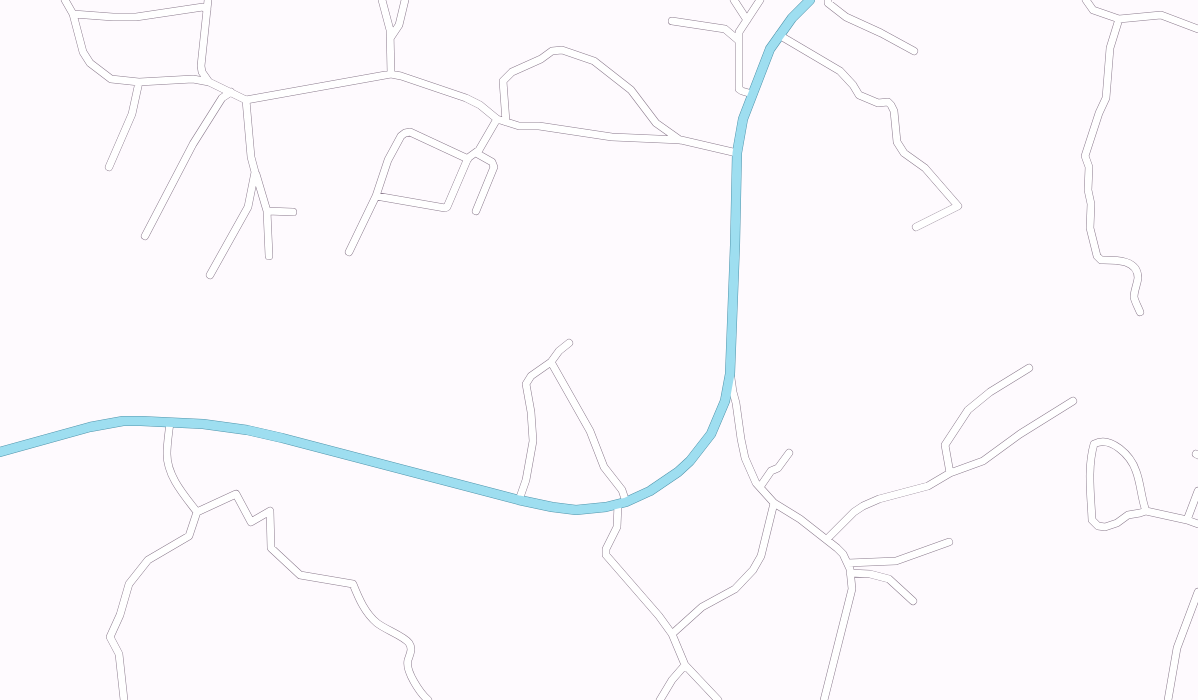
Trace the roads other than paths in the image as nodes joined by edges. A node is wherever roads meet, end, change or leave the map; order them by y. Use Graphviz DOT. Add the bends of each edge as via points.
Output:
graph roads {
  1 [pos="65,0"];
  2 [pos="208,0"];
  3 [pos="382,0"];
  4 [pos="405,0"];
  5 [pos="734,0"];
  6 [pos="760,0"];
  7 [pos="810,0"];
  8 [pos="828,0"];
  9 [pos="1086,0"];
  10 [pos="207,10"];
  11 [pos="74,14"];
  12 [pos="1119,19"];
  13 [pos="747,20"];
  14 [pos="672,21"];
  15 [pos="1198,30"];
  16 [pos="779,35"];
  17 [pos="391,37"];
  18 [pos="738,40"];
  19 [pos="914,51"];
  20 [pos="391,74"];
  21 [pos="139,82"];
  22 [pos="209,82"];
  23 [pos="231,92"];
  24 [pos="752,94"];
  25 [pos="246,100"];
  26 [pos="497,118"];
  27 [pos="506,122"];
  28 [pos="681,140"];
  29 [pos="476,153"];
  30 [pos="737,153"];
  31 [pos="468,159"];
  32 [pos="109,167"];
  33 [pos="255,172"];
  34 [pos="376,196"];
  35 [pos="267,211"];
  36 [pos="476,211"];
  37 [pos="293,212"];
  38 [pos="916,226"];
  39 [pos="145,236"];
  40 [pos="350,252"];
  41 [pos="269,256"];
  42 [pos="210,275"];
  43 [pos="1140,312"];
  44 [pos="569,343"];
  45 [pos="551,362"];
  46 [pos="1029,368"];
  47 [pos="730,374"];
  48 [pos="1073,401"];
  49 [pos="170,422"];
  50 [pos="0,452"];
  51 [pos="789,453"];
  52 [pos="950,473"];
  53 [pos="760,487"];
  54 [pos="1198,491"];
  55 [pos="519,500"];
  56 [pos="622,503"];
  57 [pos="774,503"];
  58 [pos="1146,511"];
  59 [pos="197,512"];
  60 [pos="1187,520"];
  61 [pos="1198,524"];
  62 [pos="827,539"];
  63 [pos="949,542"];
  64 [pos="848,563"];
  65 [pos="850,573"];
  66 [pos="1198,592"];
  67 [pos="914,601"];
  68 [pos="672,634"];
  69 [pos="685,665"];
  70 [pos="124,700"];
  71 [pos="428,700"];
  72 [pos="660,700"];
  73 [pos="718,700"];
  74 [pos="824,700"];
  75 [pos="1168,700"];
  1 -- 11 [label="street"];
  2 -- 10 [label="street"];
  3 -- 17 [label="street"];
  4 -- 17 [label="street" via="400,25"];
  5 -- 13 [label="street"];
  6 -- 13 [label="street"];
  7 -- 16 [label="main road"];
  8 -- 19 [label="street" via="828,3 846,17"];
  9 -- 12 [label="street" via="1093,10"];
  10 -- 11 [label="street" via="203,7 124,17"];
  10 -- 22 [label="street" via="200,66"];
  11 -- 21 [label="street" via="83,52 90,63 111,80"];
  12 -- 15 [label="street" via="1161,15"];
  12 -- 43 [label="street" via="1110,48 1106,98 1085,156 1088,167 1090,228 1100,260 1120,261 1136,268 1138,278 1134,298"];
  13 -- 18 [label="street" via="739,32"];
  14 -- 18 [label="street" via="725,29"];
  16 -- 24 [label="main road" via="770,49"];
  16 -- 38 [label="street" via="840,71 859,95 891,105 894,110 897,142 904,153 925,168 958,206"];
  17 -- 20 [label="street"];
  18 -- 24 [label="street" via="739,89"];
  20 -- 25 [label="street"];
  20 -- 26 [label="street" via="466,98"];
  21 -- 22 [label="street" via="193,79"];
  21 -- 32 [label="street" via="132,114"];
  22 -- 23 [label="street"];
  23 -- 25 [label="street"];
  23 -- 39 [label="street" via="222,98 193,144"];
  24 -- 30 [label="main road" via="743,118"];
  25 -- 33 [label="street" via="251,157"];
  26 -- 27 [label="street"];
  26 -- 29 [label="street"];
  27 -- 28 [label="street" via="519,126 539,126 612,137"];
  27 -- 28 [label="street" via="503,81 512,72 552,51 562,50 594,61 631,90 656,123"];
  28 -- 30 [label="street"];
  29 -- 31 [label="street"];
  29 -- 36 [label="street" via="492,162 494,168"];
  30 -- 47 [label="main road"];
  31 -- 34 [label="street" via="445,208"];
  31 -- 34 [label="street" via="410,132 405,133 388,160"];
  33 -- 35 [label="street"];
  33 -- 42 [label="street" via="248,207"];
  34 -- 40 [label="street"];
  35 -- 37 [label="street"];
  35 -- 41 [label="street"];
  44 -- 45 [label="street"];
  45 -- 55 [label="street" via="531,376 526,384 533,441 526,480"];
  45 -- 56 [label="street" via="590,431 604,467 622,490"];
  46 -- 52 [label="street" via="990,392 968,410 946,445"];
  47 -- 53 [label="street" via="745,458 753,478"];
  47 -- 56 [label="main road" via="725,401 711,434 701,449 664,483"];
  48 -- 52 [label="street" via="1020,434 984,461"];
  49 -- 50 [label="main road" via="108,423"];
  49 -- 55 [label="main road" via="255,431"];
  49 -- 59 [label="street" via="167,454 170,471"];
  51 -- 53 [label="street" via="778,468 771,471"];
  52 -- 62 [label="street" via="928,486 863,506"];
  53 -- 57 [label="street"];
  54 -- 60 [label="street"];
  55 -- 56 [label="main road" via="576,510"];
  56 -- 68 [label="street" via="617,527 606,549 606,555 660,616"];
  57 -- 62 [label="street"];
  57 -- 68 [label="street" via="761,556 753,570 735,589 702,607"];
  58 -- 58 [label="street" via="1128,515 1117,523 1105,527 1098,526 1092,520 1091,454 1094,444 1110,443 1120,448 1130,459 1136,471"];
  58 -- 60 [label="street"];
  59 -- 70 [label="street" via="189,536 148,560 129,584 110,637 118,654"];
  59 -- 71 [label="street" via="236,494 251,522 270,510 271,548 300,575 353,584 362,605 377,623 408,642 411,648 408,661 410,677"];
  60 -- 61 [label="street"];
  62 -- 64 [label="street" via="843,554"];
  63 -- 64 [label="street" via="896,561"];
  64 -- 65 [label="street"];
  65 -- 67 [label="street" via="870,574 889,579"];
  65 -- 74 [label="street" via="852,589"];
  66 -- 75 [label="street" via="1177,648"];
  68 -- 69 [label="street"];
  69 -- 72 [label="street"];
  69 -- 73 [label="street"];
}
